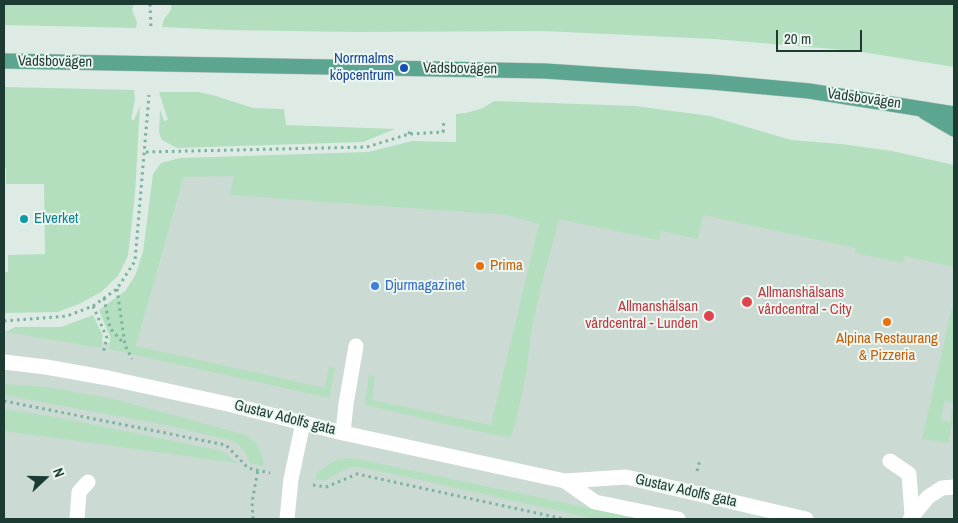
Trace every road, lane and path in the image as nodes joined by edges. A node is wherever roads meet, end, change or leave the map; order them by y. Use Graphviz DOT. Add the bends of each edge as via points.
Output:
graph roads {
  1 [pos="150,4"];
  2 [pos="151,27"];
  3 [pos="4,61"];
  4 [pos="149,95"];
  5 [pos="915,107"];
  6 [pos="954,114"];
  7 [pos="444,120"];
  8 [pos="410,128"];
  9 [pos="954,129"];
  10 [pos="409,134"];
  11 [pos="146,152"];
  12 [pos="116,289"];
  13 [pos="104,298"];
  14 [pos="92,306"];
  15 [pos="4,321"];
  16 [pos="110,328"];
  17 [pos="102,329"];
  18 [pos="125,345"];
  19 [pos="356,346"];
  20 [pos="103,353"];
  21 [pos="132,359"];
  22 [pos="4,362"];
  23 [pos="4,401"];
  24 [pos="303,424"];
  25 [pos="343,433"];
  26 [pos="890,461"];
  27 [pos="258,470"];
  28 [pos="264,472"];
  29 [pos="565,481"];
  30 [pos="88,482"];
  31 [pos="313,485"];
  32 [pos="954,487"];
  33 [pos="911,517"];
  34 [pos="77,519"];
  35 [pos="253,519"];
  36 [pos="287,519"];
  37 [pos="564,519"];
  38 [pos="678,519"];
  39 [pos="806,519"];
  1 -- 2 [label="path"];
  3 -- 5 [label="main road, Vadsbovägen" via="545,71 809,91"];
  4 -- 11 [label="path"];
  5 -- 6 [label="main road, Vadsbovägen"];
  5 -- 9 [label="main road, Vadsbovägen"];
  7 -- 10 [label="path" via="443,132"];
  8 -- 10 [label="path"];
  10 -- 11 [label="path" via="367,147"];
  11 -- 12 [label="path" via="135,261"];
  12 -- 13 [label="path"];
  12 -- 18 [label="path"];
  13 -- 14 [label="path"];
  13 -- 16 [label="path"];
  14 -- 15 [label="path" via="67,316"];
  14 -- 17 [label="path"];
  16 -- 17 [label="path"];
  16 -- 18 [label="path"];
  17 -- 20 [label="path" via="107,338"];
  18 -- 21 [label="path"];
  19 -- 25 [label="street"];
  22 -- 24 [label="street, Gustav Adolfs gata" via="108,378"];
  23 -- 27 [label="path" via="226,445 248,468"];
  24 -- 25 [label="street, Gustav Adolfs gata"];
  24 -- 36 [label="street" via="291,479"];
  25 -- 29 [label="street, Gustav Adolfs gata"];
  26 -- 33 [label="street" via="908,474"];
  27 -- 28 [label="path"];
  27 -- 35 [label="path" via="252,502"];
  29 -- 38 [label="street, Gustav Adolfs gata" via="595,502"];
  29 -- 39 [label="street, Gustav Adolfs gata" via="626,477"];
  30 -- 34 [label="street" via="79,492"];
  31 -- 37 [label="path" via="326,487 357,474"];
  32 -- 33 [label="street" via="942,488 928,497"];
}
